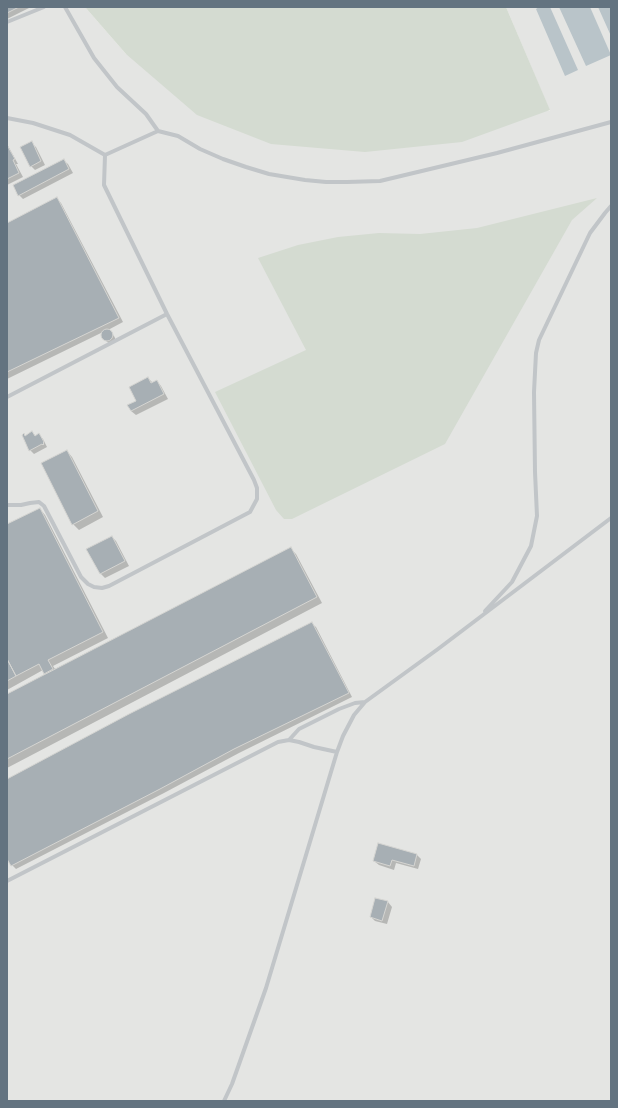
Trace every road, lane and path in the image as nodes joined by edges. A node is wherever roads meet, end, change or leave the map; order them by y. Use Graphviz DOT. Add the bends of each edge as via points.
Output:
graph roads {
  1 [pos="44,7"];
  2 [pos="65,7"];
  3 [pos="7,22"];
  4 [pos="7,118"];
  5 [pos="611,122"];
  6 [pos="158,131"];
  7 [pos="105,155"];
  8 [pos="611,206"];
  9 [pos="168,314"];
  10 [pos="7,397"];
  11 [pos="7,505"];
  12 [pos="611,518"];
  13 [pos="476,620"];
  14 [pos="365,702"];
  15 [pos="289,740"];
  16 [pos="337,752"];
  17 [pos="7,881"];
  18 [pos="224,1101"];
  1 -- 3 [label="lane"];
  2 -- 6 [label="lane" via="94,58 117,87 146,114"];
  4 -- 7 [label="lane" via="33,122 70,135"];
  5 -- 6 [label="lane" via="380,181 347,182 305,180 269,174 223,159 178,136"];
  6 -- 7 [label="lane"];
  7 -- 9 [label="lane" via="104,185"];
  8 -- 13 [label="lane" via="590,233 539,340 534,392 537,516 531,546 512,582"];
  9 -- 10 [label="lane"];
  9 -- 11 [label="lane" via="254,480 257,488 256,499 250,512 102,588 88,584 81,577 44,506 39,502"];
  12 -- 13 [label="lane"];
  13 -- 14 [label="lane"];
  14 -- 15 [label="lane" via="339,709 299,729"];
  14 -- 16 [label="lane" via="354,715"];
  15 -- 16 [label="lane"];
  15 -- 17 [label="lane" via="278,742"];
  16 -- 18 [label="lane" via="266,988"];
}
